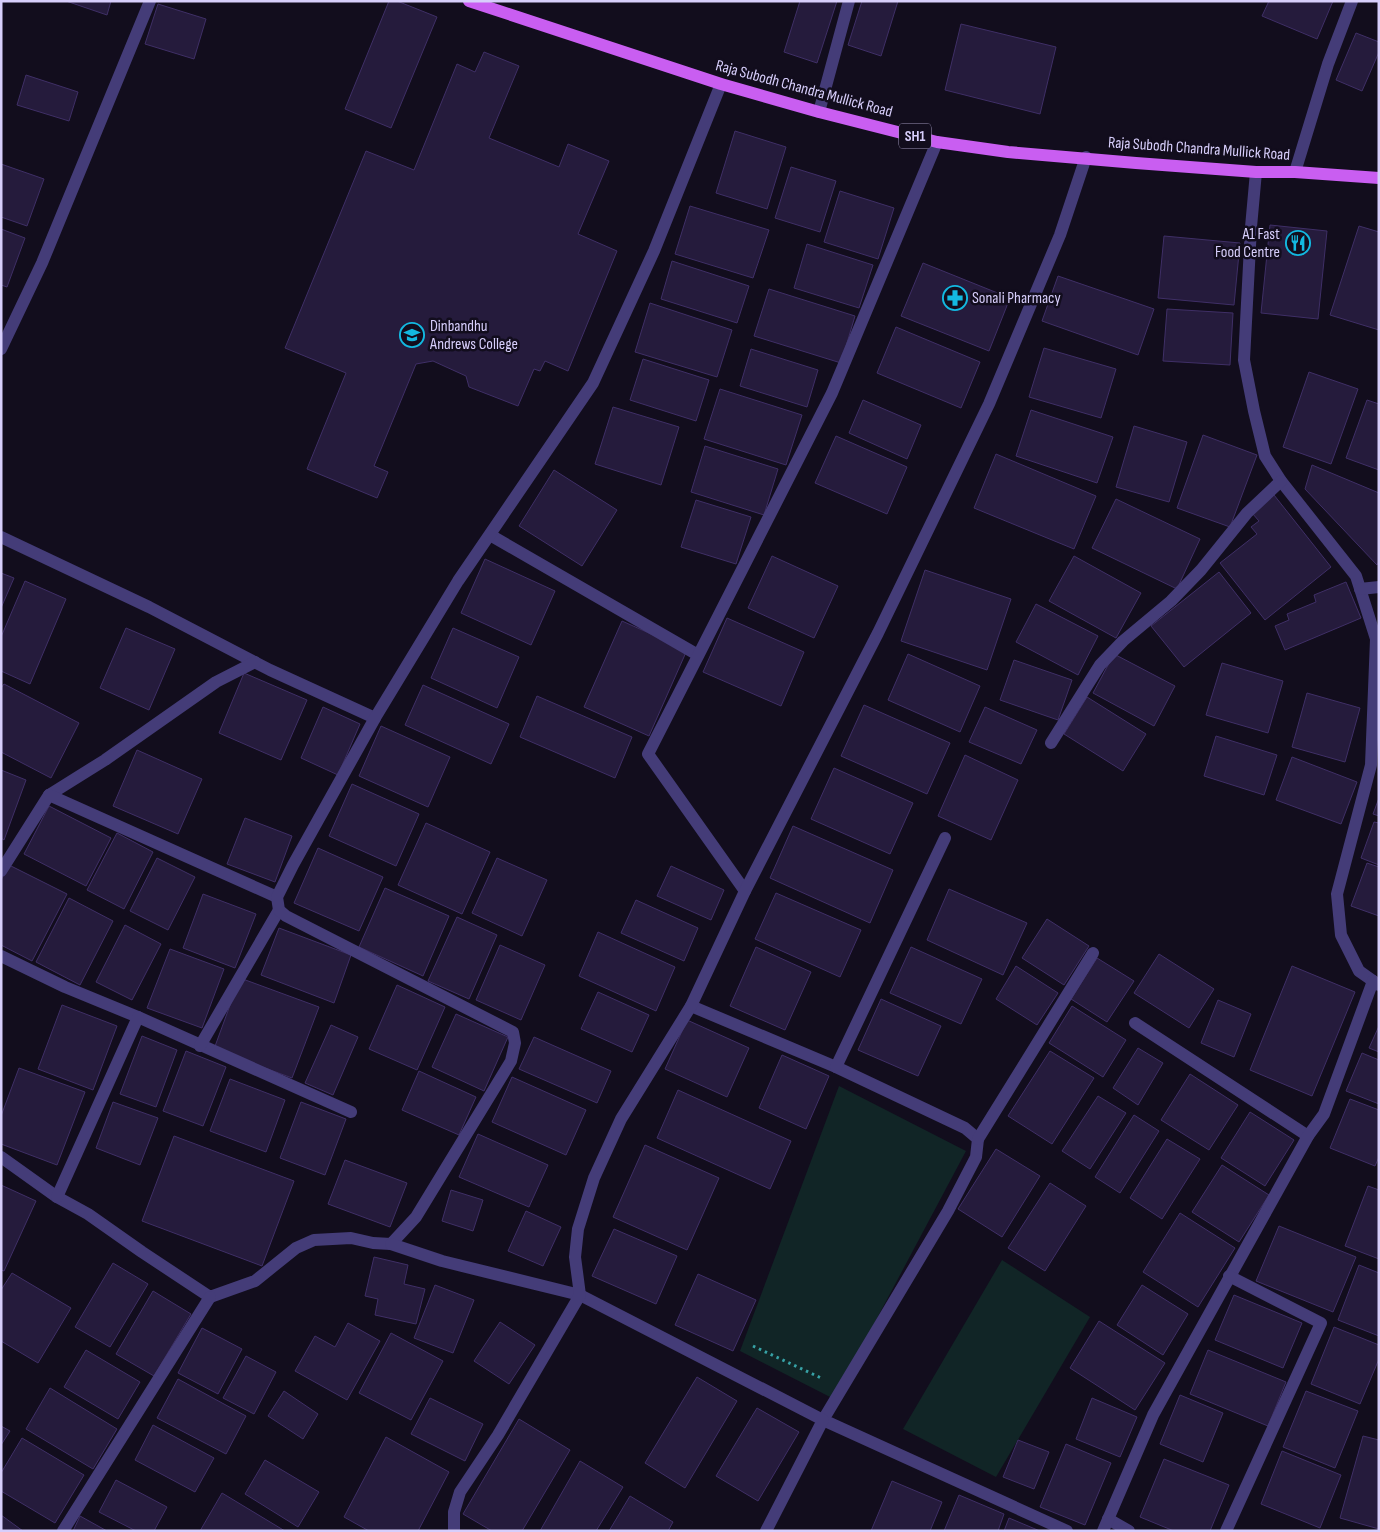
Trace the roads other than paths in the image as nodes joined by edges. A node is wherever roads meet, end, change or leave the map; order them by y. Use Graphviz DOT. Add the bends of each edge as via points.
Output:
graph roads {
  1 [pos="150,1"];
  2 [pos="469,1"];
  3 [pos="849,1"];
  4 [pos="1352,1"];
  5 [pos="721,84"];
  6 [pos="819,112"];
  7 [pos="937,142"];
  8 [pos="1086,157"];
  9 [pos="1256,172"];
  10 [pos="1295,172"];
  11 [pos="1379,178"];
  12 [pos="1,349"];
  13 [pos="1281,481"];
  14 [pos="490,535"];
  15 [pos="1,536"];
  16 [pos="1379,587"];
  17 [pos="1360,589"];
  18 [pos="698,655"];
  19 [pos="255,662"];
  20 [pos="375,718"];
  21 [pos="1051,743"];
  22 [pos="1375,746"];
  23 [pos="49,795"];
  24 [pos="945,838"];
  25 [pos="1,871"];
  26 [pos="745,890"];
  27 [pos="278,904"];
  28 [pos="1093,953"];
  29 [pos="1,956"];
  30 [pos="1376,983"];
  31 [pos="690,1006"];
  32 [pos="138,1017"];
  33 [pos="1135,1023"];
  34 [pos="200,1046"];
  35 [pos="836,1067"];
  36 [pos="351,1112"];
  37 [pos="1308,1136"];
  38 [pos="978,1139"];
  39 [pos="1,1157"];
  40 [pos="57,1197"];
  41 [pos="391,1244"];
  42 [pos="1229,1276"];
  43 [pos="580,1295"];
  44 [pos="210,1297"];
  45 [pos="823,1420"];
  46 [pos="1106,1525"];
  47 [pos="63,1531"];
  48 [pos="454,1531"];
  49 [pos="766,1531"];
  50 [pos="1067,1531"];
  51 [pos="1129,1531"];
  52 [pos="1226,1531"];
  1 -- 12 [label="street" via="42,263"];
  2 -- 5 [label="main road, Raja Subodh Chandra Mullick Road / SH1"];
  3 -- 6 [label="street"];
  4 -- 10 [label="street" via="1328,64"];
  5 -- 6 [label="main road, Raja Subodh Chandra Mullick Road / SH1"];
  5 -- 14 [label="street" via="654,251 594,383"];
  6 -- 7 [label="main road, Raja Subodh Chandra Mullick Road / SH1"];
  7 -- 8 [label="main road, Raja Subodh Chandra Mullick Road / SH1" via="1008,152"];
  7 -- 18 [label="street" via="832,393"];
  8 -- 9 [label="main road, Raja Subodh Chandra Mullick Road / SH1"];
  8 -- 26 [label="street" via="1060,235 989,404 878,633"];
  9 -- 10 [label="main road, Raja Subodh Chandra Mullick Road / SH1"];
  9 -- 13 [label="street" via="1244,360 1265,456"];
  10 -- 11 [label="main road, Raja Subodh Chandra Mullick Road / SH1"];
  13 -- 17 [label="street" via="1356,576"];
  13 -- 21 [label="street" via="1248,513 1171,601 1100,665"];
  14 -- 18 [label="street"];
  14 -- 20 [label="street" via="458,580"];
  15 -- 19 [label="street"];
  16 -- 17 [label="street"];
  17 -- 22 [label="street" via="1376,639"];
  18 -- 26 [label="street" via="648,754"];
  19 -- 20 [label="street"];
  19 -- 23 [label="street" via="216,682"];
  20 -- 27 [label="street" via="293,866"];
  22 -- 30 [label="street" via="1337,894 1341,935 1359,971"];
  23 -- 25 [label="street"];
  23 -- 27 [label="street"];
  24 -- 35 [label="street"];
  26 -- 31 [label="street"];
  27 -- 34 [label="street"];
  27 -- 41 [label="street" via="286,916 513,1032 515,1043 511,1061 416,1217"];
  28 -- 38 [label="street"];
  29 -- 32 [label="street"];
  30 -- 37 [label="street" via="1324,1114"];
  31 -- 35 [label="street"];
  31 -- 43 [label="street" via="621,1119 594,1178 578,1229 575,1257"];
  32 -- 34 [label="street"];
  32 -- 40 [label="street"];
  33 -- 37 [label="street"];
  34 -- 36 [label="street"];
  35 -- 38 [label="street" via="965,1128"];
  37 -- 42 [label="street"];
  38 -- 45 [label="street" via="976,1157 948,1211"];
  39 -- 40 [label="street"];
  40 -- 44 [label="street" via="88,1214"];
  41 -- 43 [label="street" via="442,1261"];
  41 -- 44 [label="street" via="351,1238 314,1240 296,1248 255,1281"];
  42 -- 46 [label="street" via="1154,1415"];
  42 -- 52 [label="street" via="1320,1322"];
  43 -- 45 [label="street"];
  43 -- 48 [label="street" via="498,1435 460,1492 454,1512"];
  44 -- 47 [label="street"];
  45 -- 49 [label="street"];
  45 -- 50 [label="street"];
  46 -- 51 [label="street"];
}
